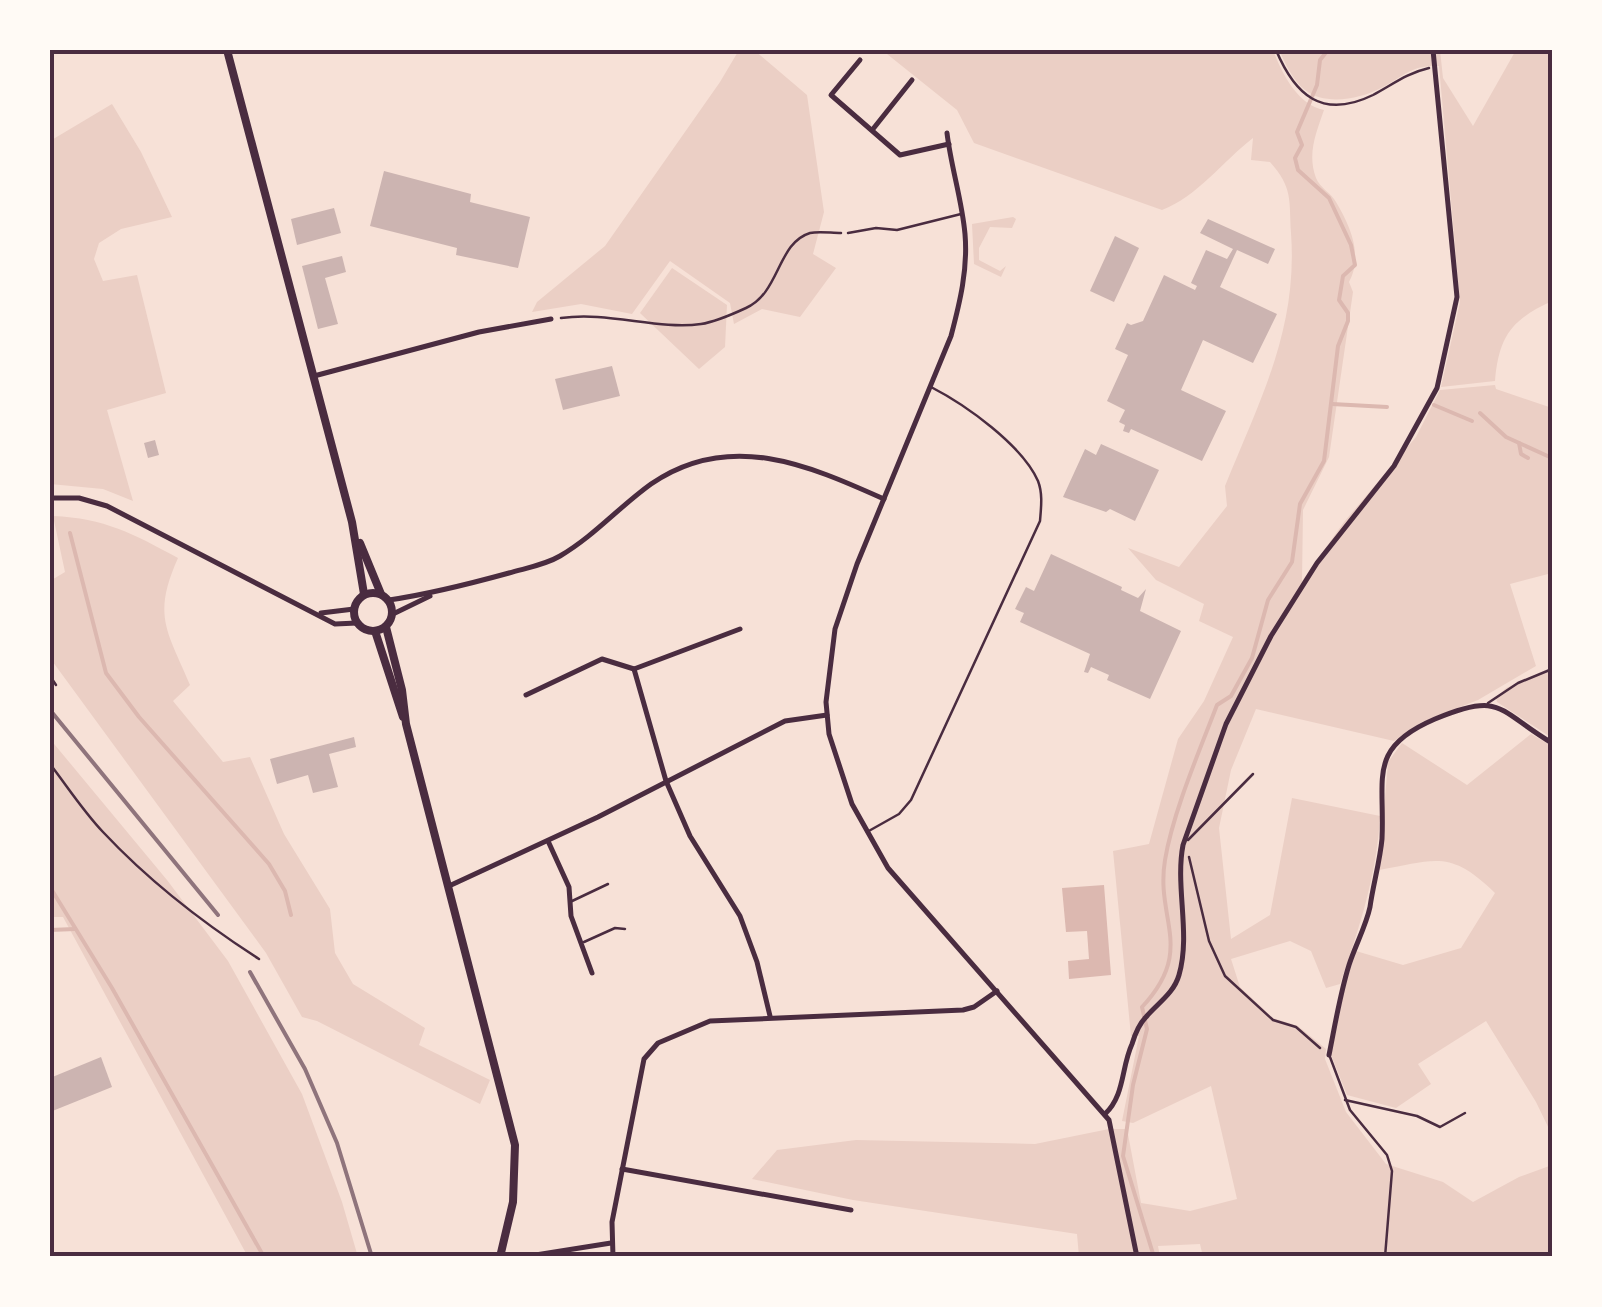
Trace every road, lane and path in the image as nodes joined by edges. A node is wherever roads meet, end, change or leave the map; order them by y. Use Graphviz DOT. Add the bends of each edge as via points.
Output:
graph roads {
  1 [pos="227,50"];
  2 [pos="1276,50"];
  3 [pos="1433,50"];
  4 [pos="860,60"];
  5 [pos="1434,67"];
  6 [pos="912,80"];
  7 [pos="873,130"];
  8 [pos="948,133"];
  9 [pos="949,144"];
  10 [pos="962,214"];
  11 [pos="848,233"];
  12 [pos="551,319"];
  13 [pos="314,376"];
  14 [pos="930,386"];
  15 [pos="50,498"];
  16 [pos="884,499"];
  17 [pos="352,522"];
  18 [pos="437,593"];
  19 [pos="364,594"];
  20 [pos="381,594"];
  21 [pos="389,600"];
  22 [pos="354,609"];
  23 [pos="318,614"];
  24 [pos="392,614"];
  25 [pos="357,623"];
  26 [pos="386,626"];
  27 [pos="740,629"];
  28 [pos="375,632"];
  29 [pos="634,669"];
  30 [pos="1552,669"];
  31 [pos="50,676"];
  32 [pos="56,685"];
  33 [pos="526,695"];
  34 [pos="1488,703"];
  35 [pos="827,715"];
  36 [pos="406,724"];
  37 [pos="1552,743"];
  38 [pos="50,764"];
  39 [pos="1253,774"];
  40 [pos="666,781"];
  41 [pos="866,833"];
  42 [pos="548,841"];
  43 [pos="1183,845"];
  44 [pos="608,884"];
  45 [pos="448,886"];
  46 [pos="569,903"];
  47 [pos="625,929"];
  48 [pos="583,942"];
  49 [pos="259,959"];
  50 [pos="592,973"];
  51 [pos="997,992"];
  52 [pos="770,1016"];
  53 [pos="1329,1055"];
  54 [pos="1345,1100"];
  55 [pos="1465,1113"];
  56 [pos="1105,1114"];
  57 [pos="622,1168"];
  58 [pos="851,1210"];
  59 [pos="611,1243"];
  60 [pos="501,1256"];
  61 [pos="513,1257"];
  62 [pos="523,1257"];
  63 [pos="613,1257"];
  64 [pos="1137,1257"];
  65 [pos="1385,1257"];
  1 -- 13 [label="main road"];
  2 -- 5 [label="path" via="1291,80 1318,102 1364,98"];
  3 -- 5 [label="street"];
  4 -- 7 [label="street" via="831,94"];
  5 -- 43 [label="street" via="1457,298 1437,388 1394,466 1326,551 1271,636 1226,724"];
  6 -- 7 [label="street"];
  7 -- 9 [label="street" via="900,154"];
  8 -- 9 [label="street"];
  9 -- 10 [label="street"];
  10 -- 11 [label="lane" via="897,230"];
  10 -- 14 [label="street" via="966,268 952,336"];
  11 -- 12 [label="path" via="795,241 755,303 702,324 587,314"];
  12 -- 13 [label="street"];
  13 -- 17 [label="main road"];
  14 -- 16 [label="street"];
  14 -- 41 [label="lane" via="1021,456 1038,482 1040,521 905,808"];
  15 -- 23 [label="street" via="107,506"];
  16 -- 18 [label="street" via="786,460 714,459 664,476 558,558"];
  16 -- 35 [label="street" via="835,629"];
  17 -- 19 [label="main road"];
  17 -- 20 [label="main road"];
  18 -- 21 [label="street"];
  18 -- 24 [label="street"];
  19 -- 20 [label="main road"];
  19 -- 22 [label="main road"];
  20 -- 21 [label="main road"];
  21 -- 24 [label="main road"];
  22 -- 23 [label="street"];
  22 -- 25 [label="main road"];
  23 -- 25 [label="street" via="335,624"];
  24 -- 26 [label="main road"];
  25 -- 28 [label="main road"];
  26 -- 28 [label="main road"];
  26 -- 36 [label="main road"];
  27 -- 29 [label="street"];
  28 -- 36 [label="main road"];
  29 -- 33 [label="street" via="602,659"];
  29 -- 40 [label="street"];
  30 -- 34 [label="lane"];
  31 -- 32 [label="path"];
  34 -- 37 [label="street"];
  34 -- 53 [label="street" via="1423,725 1396,740 1385,760 1382,841 1369,912 1344,981"];
  35 -- 40 [label="street" via="785,721"];
  35 -- 41 [label="street" via="841,778"];
  36 -- 45 [label="main road"];
  38 -- 49 [label="path" via="101,830 157,883"];
  39 -- 43 [label="lane"];
  40 -- 42 [label="street"];
  40 -- 52 [label="street" via="690,836 740,916"];
  41 -- 51 [label="street" via="888,868"];
  42 -- 45 [label="street"];
  42 -- 46 [label="street"];
  43 -- 53 [label="path" via="1225,976 1273,1020 1296,1027"];
  43 -- 56 [label="street" via="1179,977 1142,1021 1117,1102"];
  44 -- 46 [label="lane"];
  45 -- 60 [label="main road" via="514,1145 513,1202"];
  46 -- 48 [label="street"];
  47 -- 48 [label="lane"];
  48 -- 50 [label="street"];
  51 -- 52 [label="street" via="963,1010"];
  51 -- 56 [label="street"];
  52 -- 57 [label="street" via="710,1022 658,1043 644,1059"];
  53 -- 54 [label="lane"];
  54 -- 55 [label="lane" via="1440,1127"];
  54 -- 65 [label="lane" via="1387,1155 1392,1172"];
  56 -- 64 [label="street"];
  57 -- 58 [label="street"];
  57 -- 59 [label="street"];
  59 -- 62 [label="street"];
  59 -- 63 [label="street"];
  60 -- 61 [label="street"];
}
